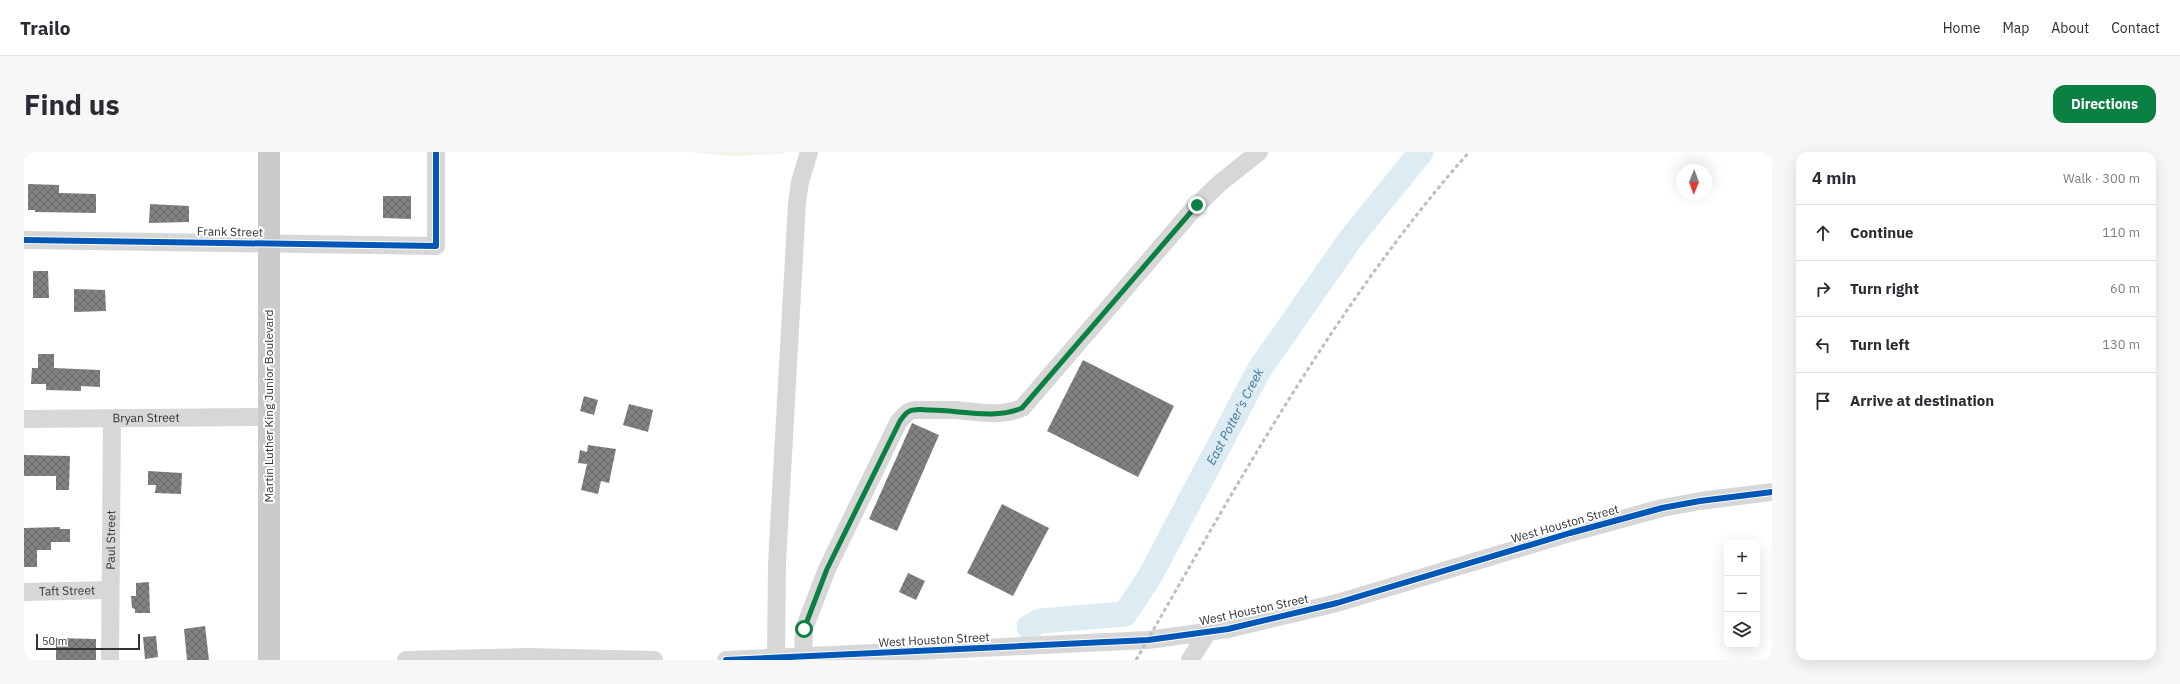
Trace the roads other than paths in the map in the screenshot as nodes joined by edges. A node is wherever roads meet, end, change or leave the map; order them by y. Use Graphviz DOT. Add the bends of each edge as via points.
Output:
graph roads {
  1 [pos="269,152"];
  2 [pos="436,152"];
  3 [pos="809,152"];
  4 [pos="1258,152"];
  5 [pos="24,240"];
  6 [pos="270,243"];
  7 [pos="268,417"];
  8 [pos="24,419"];
  9 [pos="112,420"];
  10 [pos="1772,492"];
  11 [pos="110,590"];
  12 [pos="24,592"];
  13 [pos="1207,633"];
  14 [pos="802,658"];
  15 [pos="776,659"];
  16 [pos="110,660"];
  17 [pos="269,660"];
  18 [pos="406,660"];
  19 [pos="654,660"];
  20 [pos="726,660"];
  21 [pos="1190,660"];
  1 -- 6 [label="main road, Martin Luther King Junior Boulevard"];
  2 -- 6 [label="street, Frank Street" via="436,246"];
  3 -- 15 [label="street" via="797,203 777,563"];
  4 -- 14 [label="street" via="1197,205 1022,408 992,414 954,410 908,412 900,421 827,569 804,629"];
  5 -- 6 [label="street, Frank Street"];
  6 -- 7 [label="main road, Martin Luther King Junior Boulevard"];
  7 -- 9 [label="street, Bryan Street"];
  7 -- 17 [label="main road, Martin Luther King Junior Boulevard"];
  8 -- 9 [label="street, Bryan Street"];
  9 -- 11 [label="street, Paul Street"];
  10 -- 13 [label="street, West Houston Street" via="1662,508 1337,603"];
  11 -- 12 [label="street, Taft Street"];
  11 -- 16 [label="street, Paul Street"];
  13 -- 14 [label="street, West Houston Street" via="1148,640"];
  13 -- 21 [label="street"];
  14 -- 15 [label="street, West Houston Street"];
  15 -- 20 [label="street, West Houston Street"];
  18 -- 19 [label="street" via="527,657"];
}
